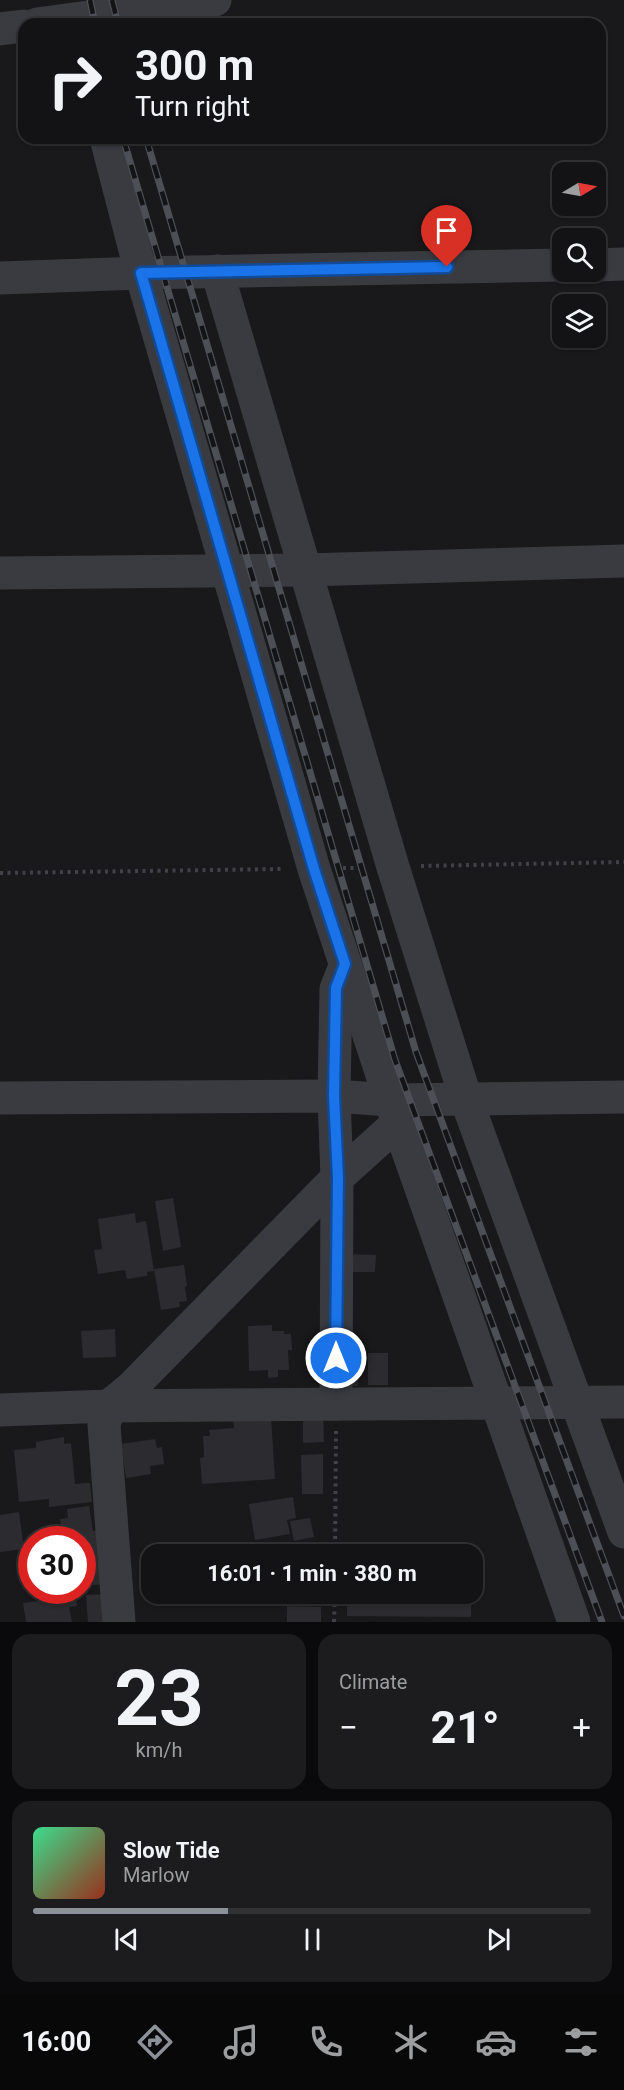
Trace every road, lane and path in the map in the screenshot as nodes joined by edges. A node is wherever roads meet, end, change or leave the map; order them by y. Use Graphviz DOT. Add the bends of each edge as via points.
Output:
graph roads {
  1 [pos="215,0"];
  2 [pos="147,5"];
  3 [pos="74,14"];
  4 [pos="18,27"];
  5 [pos="0,29"];
  6 [pos="108,144"];
  7 [pos="624,264"];
  8 [pos="606,265"];
  9 [pos="552,266"];
  10 [pos="217,271"];
  11 [pos="141,273"];
  12 [pos="0,278"];
  13 [pos="624,561"];
  14 [pos="304,570"];
  15 [pos="227,571"];
  16 [pos="0,573"];
  17 [pos="345,964"];
  18 [pos="334,1096"];
  19 [pos="624,1097"];
  20 [pos="0,1098"];
  21 [pos="466,1099"];
  22 [pos="394,1111"];
  23 [pos="338,1178"];
  24 [pos="624,1402"];
  25 [pos="576,1403"];
  26 [pos="336,1404"];
  27 [pos="496,1404"];
  28 [pos="109,1406"];
  29 [pos="0,1410"];
  30 [pos="624,1532"];
  31 [pos="335,1544"];
  32 [pos="335,1604"];
  33 [pos="119,1622"];
  34 [pos="334,1622"];
  35 [pos="574,1622"];
  1 -- 2 [label="street"];
  2 -- 3 [label="street"];
  4 -- 5 [label="street"];
  6 -- 11 [label="street"];
  7 -- 8 [label="street"];
  9 -- 10 [label="street"];
  10 -- 11 [label="street"];
  10 -- 14 [label="street"];
  11 -- 12 [label="street"];
  11 -- 15 [label="street"];
  13 -- 14 [label="street"];
  14 -- 15 [label="street"];
  14 -- 21 [label="street"];
  15 -- 16 [label="street"];
  15 -- 17 [label="street"];
  17 -- 18 [label="street" via="336,988"];
  17 -- 22 [label="street"];
  18 -- 20 [label="street"];
  18 -- 22 [label="street"];
  18 -- 23 [label="street"];
  19 -- 21 [label="street"];
  21 -- 22 [label="street"];
  21 -- 25 [label="street"];
  22 -- 23 [label="street"];
  22 -- 27 [label="street"];
  23 -- 26 [label="street"];
  23 -- 28 [label="street"];
  24 -- 25 [label="street"];
  25 -- 27 [label="street"];
  25 -- 30 [label="street"];
  26 -- 27 [label="street"];
  26 -- 28 [label="street"];
  26 -- 31 [label="path"];
  27 -- 35 [label="street"];
  28 -- 29 [label="street"];
  28 -- 33 [label="street" via="104,1425"];
  32 -- 34 [label="path"];
}
